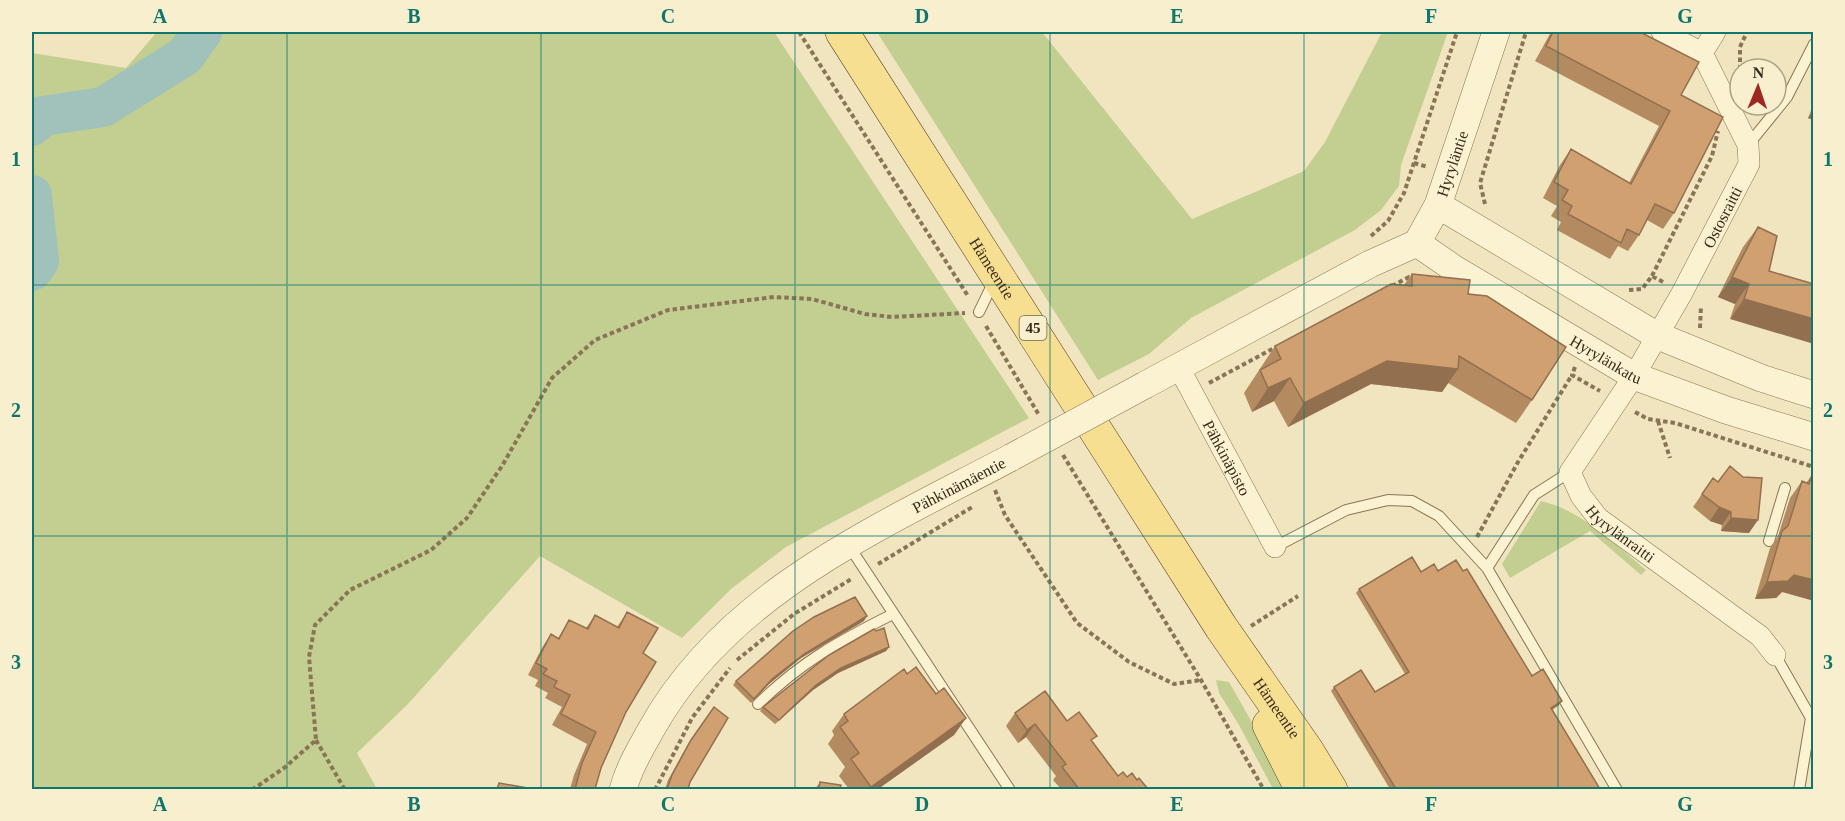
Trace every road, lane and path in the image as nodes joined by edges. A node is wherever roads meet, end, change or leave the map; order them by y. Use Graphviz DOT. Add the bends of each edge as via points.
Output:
graph roads {
  1 [pos="799,32"];
  2 [pos="842,32"];
  3 [pos="1457,32"];
  4 [pos="1496,32"];
  5 [pos="1662,32"];
  6 [pos="1715,32"];
  7 [pos="1747,32"];
  8 [pos="1814,44"];
  9 [pos="1702,52"];
  10 [pos="1740,57"];
  11 [pos="1712,122"];
  12 [pos="1748,146"];
  13 [pos="1438,205"];
  14 [pos="1417,243"];
  15 [pos="1368,252"];
  16 [pos="998,273"];
  17 [pos="1652,276"];
  18 [pos="1623,291"];
  19 [pos="1682,293"];
  20 [pos="979,312"];
  21 [pos="1700,334"];
  22 [pos="1656,335"];
  23 [pos="1178,366"];
  24 [pos="1634,376"];
  25 [pos="1814,395"];
  26 [pos="1658,420"];
  27 [pos="1045,426"];
  28 [pos="1814,437"];
  29 [pos="1058,446"];
  30 [pos="1670,458"];
  31 [pos="1570,472"];
  32 [pos="1002,482"];
  33 [pos="994,487"];
  34 [pos="1785,488"];
  35 [pos="987,494"];
  36 [pos="979,501"];
  37 [pos="1769,541"];
  38 [pos="849,546"];
  39 [pos="1275,547"];
  40 [pos="1487,568"];
  41 [pos="864,572"];
  42 [pos="1298,596"];
  43 [pos="893,614"];
  44 [pos="1234,627"];
  45 [pos="1775,655"];
  46 [pos="1201,680"];
  47 [pos="758,704"];
  48 [pos="316,740"];
  49 [pos="252,789"];
  50 [pos="345,789"];
  51 [pos="623,789"];
  52 [pos="656,789"];
  53 [pos="1010,789"];
  54 [pos="1264,789"];
  55 [pos="1302,789"];
  56 [pos="1331,789"];
  57 [pos="1617,789"];
  58 [pos="1799,789"];
  1 -- 20 [label="path"];
  2 -- 16 [label="main road, Hämeentie / 45"];
  3 -- 15 [label="path" via="1404,193"];
  4 -- 13 [label="street, Hyryläntie"];
  5 -- 9 [label="street"];
  6 -- 9 [label="street"];
  7 -- 10 [label="path"];
  8 -- 12 [label="lane" via="1786,97"];
  9 -- 12 [label="street"];
  11 -- 17 [label="path" via="1717,132 1712,156"];
  12 -- 19 [label="street, Ostosraitti" via="1749,164"];
  13 -- 14 [label="street, Hyryläntie"];
  13 -- 22 [label="street"];
  14 -- 15 [label="street"];
  14 -- 24 [label="street, Hyrylänkatu"];
  15 -- 23 [label="street, Pähkinämäentie"];
  16 -- 20 [label="lane"];
  16 -- 44 [label="main road, Hämeentie / 45"];
  17 -- 18 [label="path" via="1642,289"];
  17 -- 19 [label="path"];
  19 -- 21 [label="path" via="1701,304"];
  19 -- 22 [label="street, Ostosraitti"];
  20 -- 27 [label="path"];
  20 -- 48 [label="path" via="892,317 812,299 774,297 668,310 594,340 552,378 467,518 431,550 350,590 315,625 309,657"];
  22 -- 24 [label="street, Ostosraitti"];
  22 -- 25 [label="street"];
  23 -- 38 [label="street, Pähkinämäentie, bridge"];
  23 -- 39 [label="street, Pähkinäpisto"];
  24 -- 28 [label="street, Hyrylänkatu"];
  24 -- 31 [label="street"];
  26 -- 30 [label="path"];
  29 -- 46 [label="path"];
  31 -- 40 [label="lane" via="1534,495"];
  31 -- 45 [label="street, Hyrylänraitti" via="1581,496 1598,518 1760,636"];
  32 -- 33 [label="path"];
  33 -- 35 [label="path"];
  33 -- 46 [label="path" via="1005,514 1077,623 1129,662 1174,684"];
  34 -- 37 [label="lane"];
  36 -- 41 [label="path"];
  38 -- 41 [label="lane"];
  38 -- 51 [label="street, Pähkinämäentie" via="763,600 715,642 666,704 627,772"];
  39 -- 40 [label="lane" via="1346,510 1388,500 1412,501 1439,516"];
  40 -- 57 [label="lane"];
  41 -- 43 [label="lane"];
  41 -- 52 [label="path" via="794,614 735,662 692,718"];
  42 -- 44 [label="path"];
  43 -- 47 [label="lane" via="831,645 788,675"];
  43 -- 53 [label="lane"];
  44 -- 55 [label="main road, Hämeentie / 45"];
  44 -- 56 [label="main road, Hämeentie / 45"];
  45 -- 58 [label="lane" via="1811,718"];
  46 -- 54 [label="path"];
  48 -- 49 [label="path"];
  48 -- 50 [label="path"];
}
